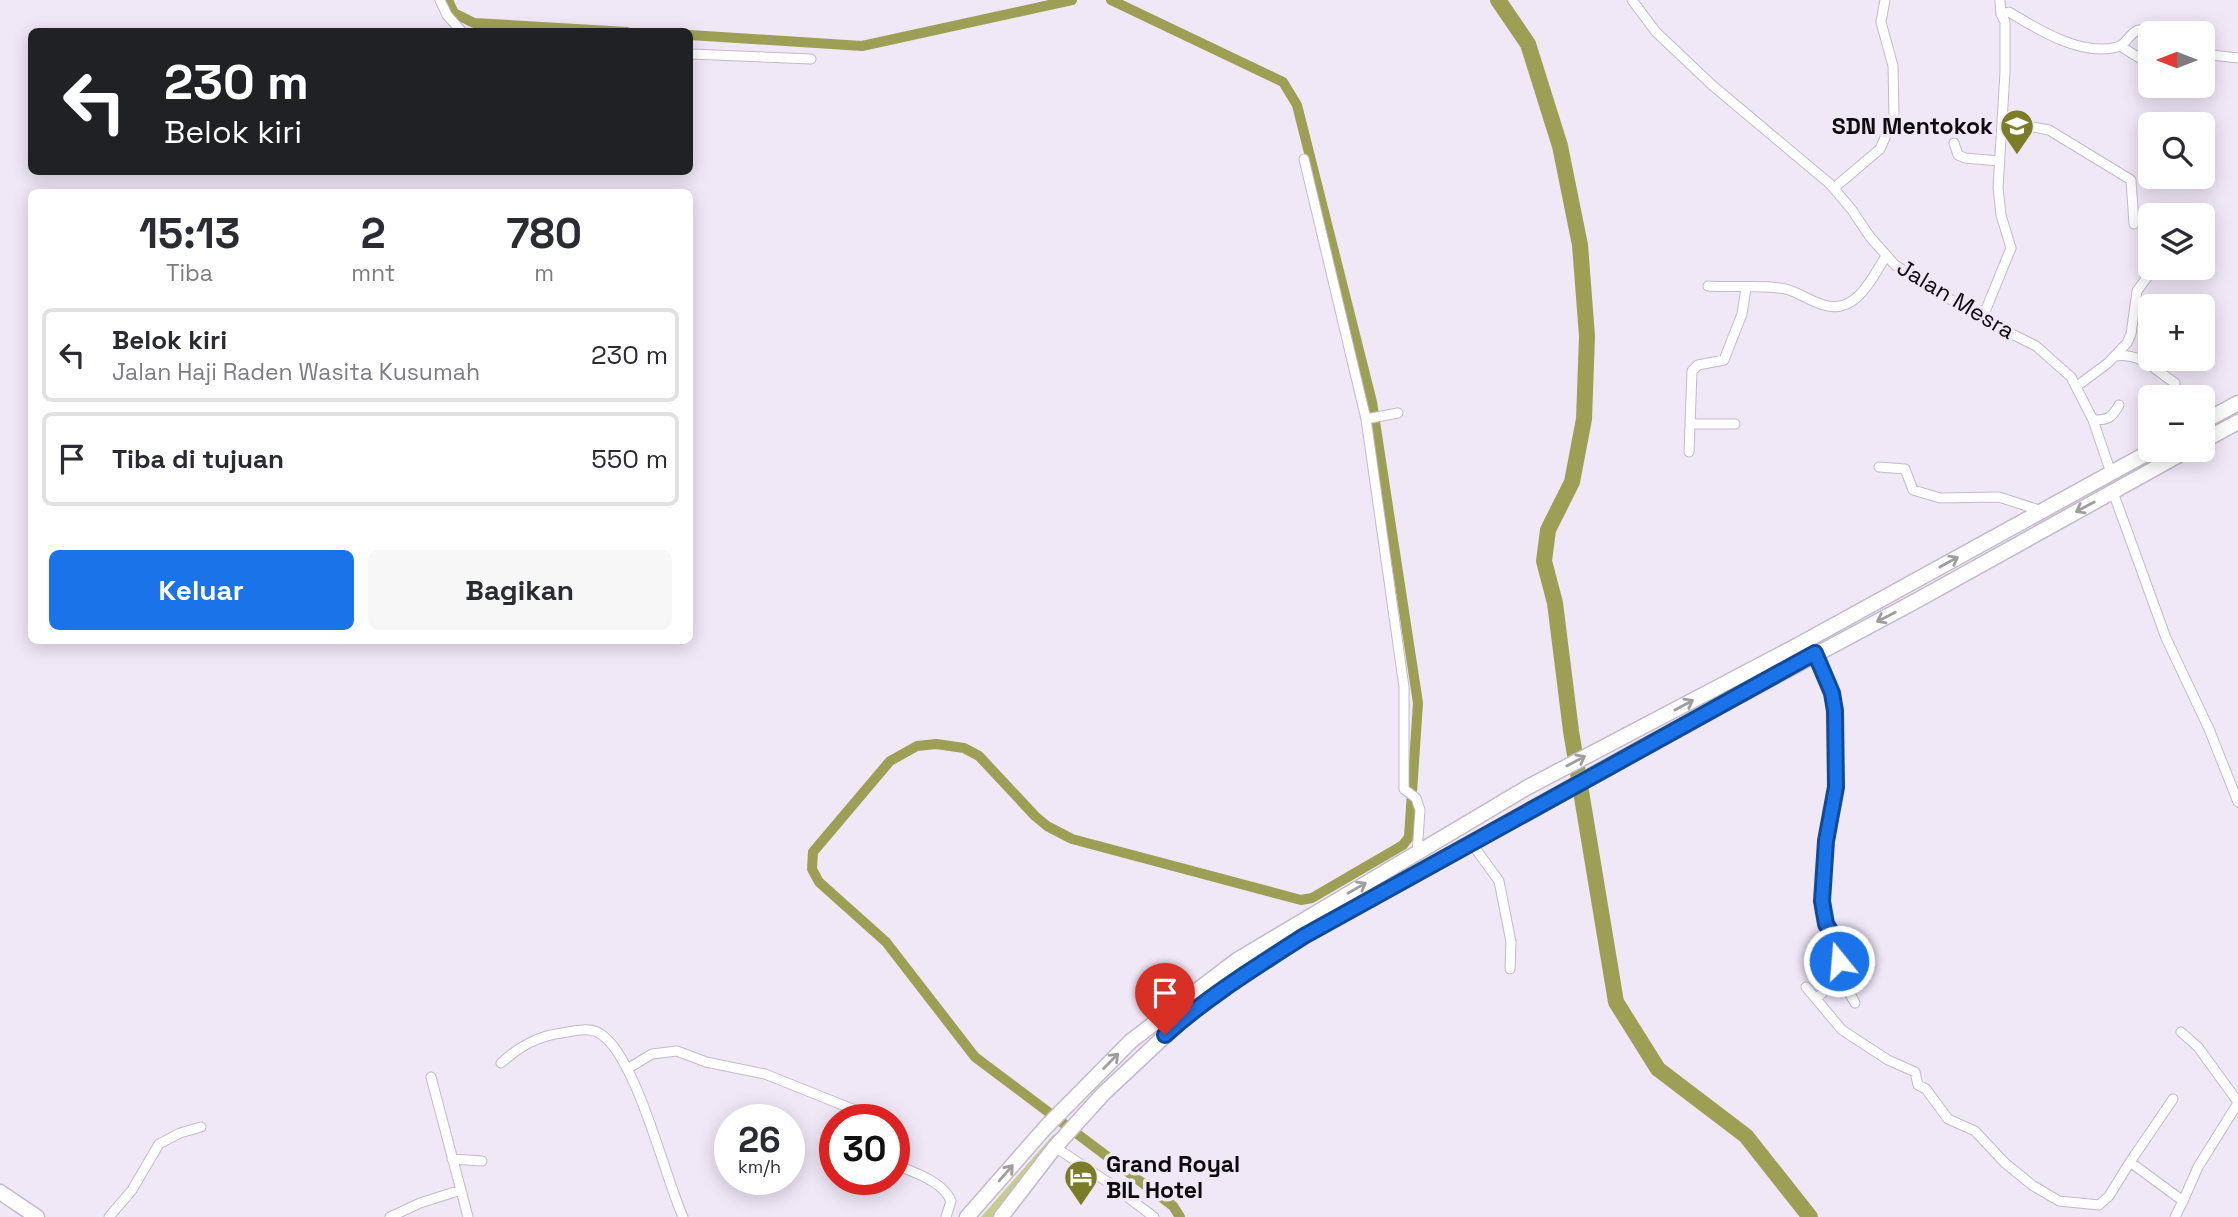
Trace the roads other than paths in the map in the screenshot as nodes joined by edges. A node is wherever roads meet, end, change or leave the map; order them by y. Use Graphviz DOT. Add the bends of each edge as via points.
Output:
graph roads {
  1 [pos="440,0"];
  2 [pos="1632,0"];
  3 [pos="1885,0"];
  4 [pos="2000,0"];
  5 [pos="2001,14"];
  6 [pos="458,28"];
  7 [pos="2138,31"];
  8 [pos="2120,46"];
  9 [pos="693,54"];
  10 [pos="2216,55"];
  11 [pos="2138,57"];
  12 [pos="2238,58"];
  13 [pos="811,59"];
  14 [pos="2002,121"];
  15 [pos="1954,143"];
  16 [pos="1304,159"];
  17 [pos="1999,161"];
  18 [pos="1834,188"];
  19 [pos="2134,223"];
  20 [pos="1886,256"];
  21 [pos="2145,280"];
  22 [pos="1708,286"];
  23 [pos="1746,288"];
  24 [pos="1982,319"];
  25 [pos="2114,357"];
  26 [pos="2175,383"];
  27 [pos="2077,386"];
  28 [pos="2119,405"];
  29 [pos="2232,406"];
  30 [pos="1398,413"];
  31 [pos="2215,415"];
  32 [pos="1368,419"];
  33 [pos="2094,420"];
  34 [pos="1690,424"];
  35 [pos="1735,424"];
  36 [pos="2235,424"];
  37 [pos="2215,435"];
  38 [pos="1689,452"];
  39 [pos="2138,456"];
  40 [pos="2167,462"];
  41 [pos="1879,467"];
  42 [pos="2109,468"];
  43 [pos="2113,492"];
  44 [pos="2043,512"];
  45 [pos="2018,525"];
  46 [pos="2025,539"];
  47 [pos="1815,653"];
  48 [pos="2238,802"];
  49 [pos="1472,844"];
  50 [pos="1417,855"];
  51 [pos="1237,960"];
  52 [pos="1510,970"];
  53 [pos="1246,972"];
  54 [pos="1839,974"];
  55 [pos="1806,987"];
  56 [pos="1816,999"];
  57 [pos="1855,1003"];
  58 [pos="2181,1032"];
  59 [pos="501,1063"];
  60 [pos="627,1069"];
  61 [pos="431,1077"];
  62 [pos="2173,1099"];
  63 [pos="2238,1102"];
  64 [pos="840,1104"];
  65 [pos="201,1127"];
  66 [pos="1056,1145"];
  67 [pos="452,1159"];
  68 [pos="482,1161"];
  69 [pos="2130,1163"];
  70 [pos="910,1171"];
  71 [pos="461,1190"];
  72 [pos="0,1192"];
  73 [pos="0,1203"];
  74 [pos="2180,1211"];
  75 [pos="29,1216"];
  76 [pos="109,1217"];
  77 [pos="390,1217"];
  78 [pos="468,1217"];
  79 [pos="683,1217"];
  80 [pos="946,1217"];
  81 [pos="967,1217"];
  82 [pos="1002,1217"];
  83 [pos="1154,1217"];
  1 -- 6 [label="street"];
  2 -- 18 [label="street, Jalan Mesra" via="1656,32 1712,85"];
  3 -- 18 [label="street" via="1881,22 1893,66 1894,117 1880,149"];
  4 -- 5 [label="street"];
  5 -- 8 [label="street" via="2009,12 2040,31 2082,45"];
  5 -- 14 [label="street" via="2005,22"];
  7 -- 8 [label="street"];
  8 -- 11 [label="street"];
  9 -- 13 [label="street"];
  10 -- 12 [label="street"];
  14 -- 17 [label="street"];
  14 -- 19 [label="street" via="2049,130 2131,180"];
  15 -- 17 [label="street" via="1958,155 1965,158"];
  16 -- 32 [label="street"];
  17 -- 24 [label="street" via="1999,204 2011,248"];
  18 -- 20 [label="street, Jalan Mesra"];
  20 -- 23 [label="street" via="1859,296 1844,305 1826,306 1781,289"];
  20 -- 24 [label="street, Jalan Mesra"];
  21 -- 25 [label="street" via="2137,290 2131,334"];
  22 -- 23 [label="street"];
  23 -- 34 [label="street" via="1742,314 1724,360 1692,371"];
  24 -- 27 [label="street, Jalan Mesra" via="2036,346"];
  25 -- 26 [label="street" via="2126,354 2140,359"];
  25 -- 27 [label="street"];
  27 -- 33 [label="street, Jalan Mesra"];
  28 -- 33 [label="street" via="2106,420"];
  29 -- 31 [label="highway"];
  29 -- 36 [label="highway"];
  30 -- 32 [label="street"];
  32 -- 50 [label="street" via="1404,687 1404,775 1420,820"];
  33 -- 42 [label="street, Jalan Mesra"];
  34 -- 35 [label="street"];
  34 -- 38 [label="street"];
  36 -- 37 [label="highway"];
  39 -- 42 [label="highway"];
  40 -- 43 [label="highway"];
  41 -- 44 [label="street" via="1905,469 1918,493 1940,498 1999,498"];
  42 -- 44 [label="highway"];
  43 -- 46 [label="highway, one-way"];
  43 -- 48 [label="street" via="2166,638"];
  44 -- 45 [label="highway"];
  45 -- 46 [label="highway"];
  50 -- 45 [label="highway, one-way" via="1528,787"];
  46 -- 47 [label="highway, one-way"];
  47 -- 49 [label="highway"];
  47 -- 54 [label="street" via="1835,711 1836,787 1822,901 1837,948"];
  49 -- 52 [label="street" via="1499,881 1511,942"];
  49 -- 53 [label="highway"];
  51 -- 50 [label="highway, one-way"];
  51 -- 53 [label="highway"];
  81 -- 51 [label="highway, one-way" via="1045,1128 1131,1041"];
  53 -- 66 [label="highway" via="1183,1018"];
  54 -- 56 [label="street"];
  54 -- 57 [label="street"];
  55 -- 56 [label="street"];
  56 -- 69 [label="street" via="1842,1030 1915,1072 1918,1085 1948,1119 1975,1131 2005,1163 2059,1201 2102,1204"];
  58 -- 63 [label="street"];
  59 -- 60 [label="street" via="521,1045 540,1038 594,1031 613,1046"];
  60 -- 64 [label="street" via="652,1054 677,1051 765,1074"];
  60 -- 79 [label="street"];
  61 -- 67 [label="street"];
  62 -- 69 [label="street"];
  63 -- 74 [label="street" via="2198,1167"];
  65 -- 76 [label="street" via="159,1144 132,1190"];
  66 -- 82 [label="highway"];
  66 -- 83 [label="street"];
  67 -- 68 [label="street"];
  67 -- 71 [label="street"];
  69 -- 74 [label="street"];
  70 -- 80 [label="street" via="946,1193 951,1201"];
  71 -- 77 [label="street"];
  71 -- 78 [label="street"];
  72 -- 75 [label="highway"];
  73 -- 75 [label="highway"];
}
